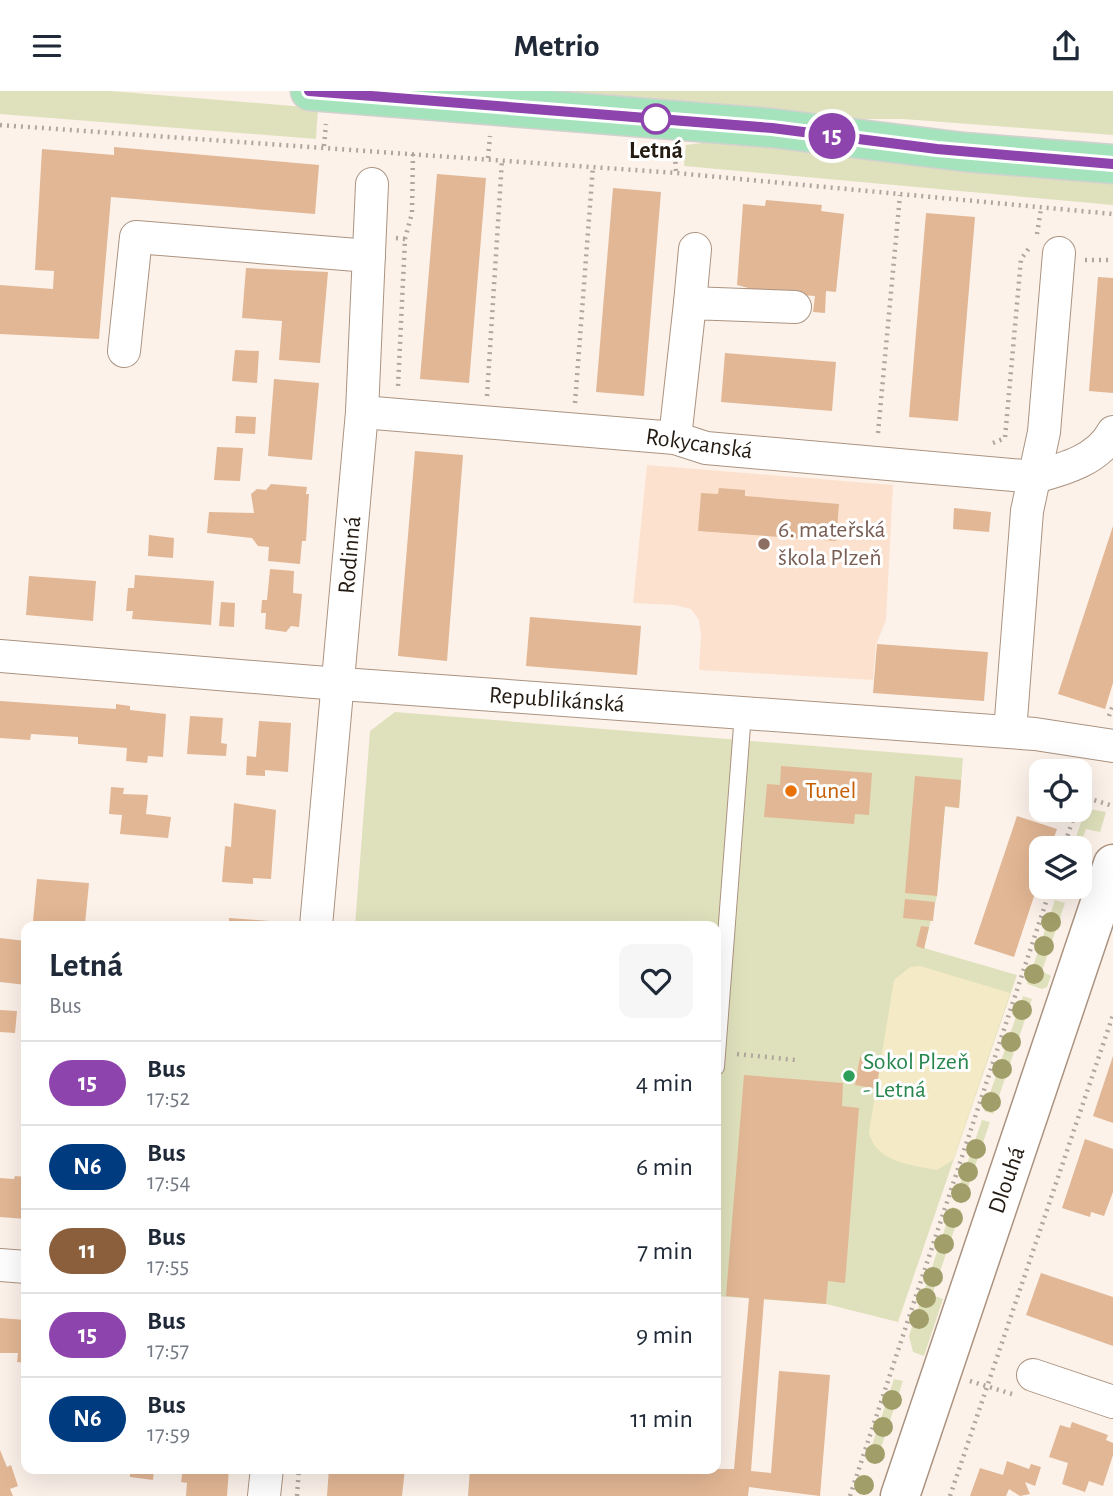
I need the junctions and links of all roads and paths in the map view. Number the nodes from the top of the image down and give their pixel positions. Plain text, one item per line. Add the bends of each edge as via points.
1 (310, 91) edge
2 (0, 125) edge
3 (490, 131) dead end
4 (413, 152) junction
5 (672, 154) dead end
6 (488, 158) junction
7 (502, 160) junction
8 (1113, 164) edge
9 (593, 166) junction
10 (676, 173) junction
11 (372, 184) dead end
12 (900, 195) junction
13 (1041, 209) junction
14 (1113, 214) edge
15 (404, 239) dead end
16 (695, 249) dead end
17 (1059, 253) dead end
18 (369, 256) junction
19 (690, 303) junction
20 (795, 307) dead end
21 (124, 351) dead end
22 (486, 404) dead end
23 (574, 411) dead end
24 (362, 412) junction
25 (865, 432) dead end
26 (1113, 432) edge
27 (878, 433) junction
28 (891, 434) dead end
29 (675, 438) junction
30 (982, 442) dead end
31 (1035, 477) junction
32 (0, 656) edge
33 (339, 684) junction
34 (743, 713) junction
35 (1010, 732) junction
36 (1113, 745) edge
37 (1092, 799) edge
38 (1113, 806) edge
39 (1113, 864) edge
40 (1047, 899) edge
41 (316, 921) edge
42 (721, 996) edge
43 (1113, 1015) edge
44 (721, 1060) edge
45 (796, 1060) dead end
46 (0, 1265) edge
47 (21, 1267) edge
48 (1033, 1375) dead end
49 (1113, 1402) edge
50 (266, 1474) edge
51 (299, 1474) edge
52 (264, 1496) edge
53 (297, 1496) edge
54 (850, 1496) edge
55 (900, 1496) edge
56 (950, 1496) edge

1 - 8 main road via 772,128 937,149
2 - 4 path
3 - 6 path
4 - 6 path
4 - 15 path via 412,213
5 - 10 path via 677,155
6 - 7 path
7 - 9 path
7 - 22 path
9 - 10 path
9 - 23 path
10 - 12 path
11 - 18 street, Rodinná
12 - 13 path
12 - 27 path
13 - 14 path
13 - 30 path via 1036,240 1021,259 1006,438
16 - 19 street
17 - 31 street via 1044,432
18 - 21 street via 136,237
18 - 24 street, Rodinná
19 - 20 street
19 - 29 street
24 - 29 street, Rokycanská
24 - 33 street, Rodinná
25 - 27 path
26 - 31 street via 1076,466
27 - 28 path
29 - 31 street, Rokycanská via 706,448
31 - 35 street via 1027,511
32 - 33 street, Republikánská
33 - 34 street, Republikánská
33 - 41 street, Rodinná
34 - 35 street, Republikánská
34 - 42 lane
35 - 36 street, Republikánská
37 - 38 path
39 - 55 street, Dlouhá
40 - 54 path
43 - 56 path
44 - 45 path
46 - 47 street
48 - 49 street
50 - 52 street
51 - 53 path

